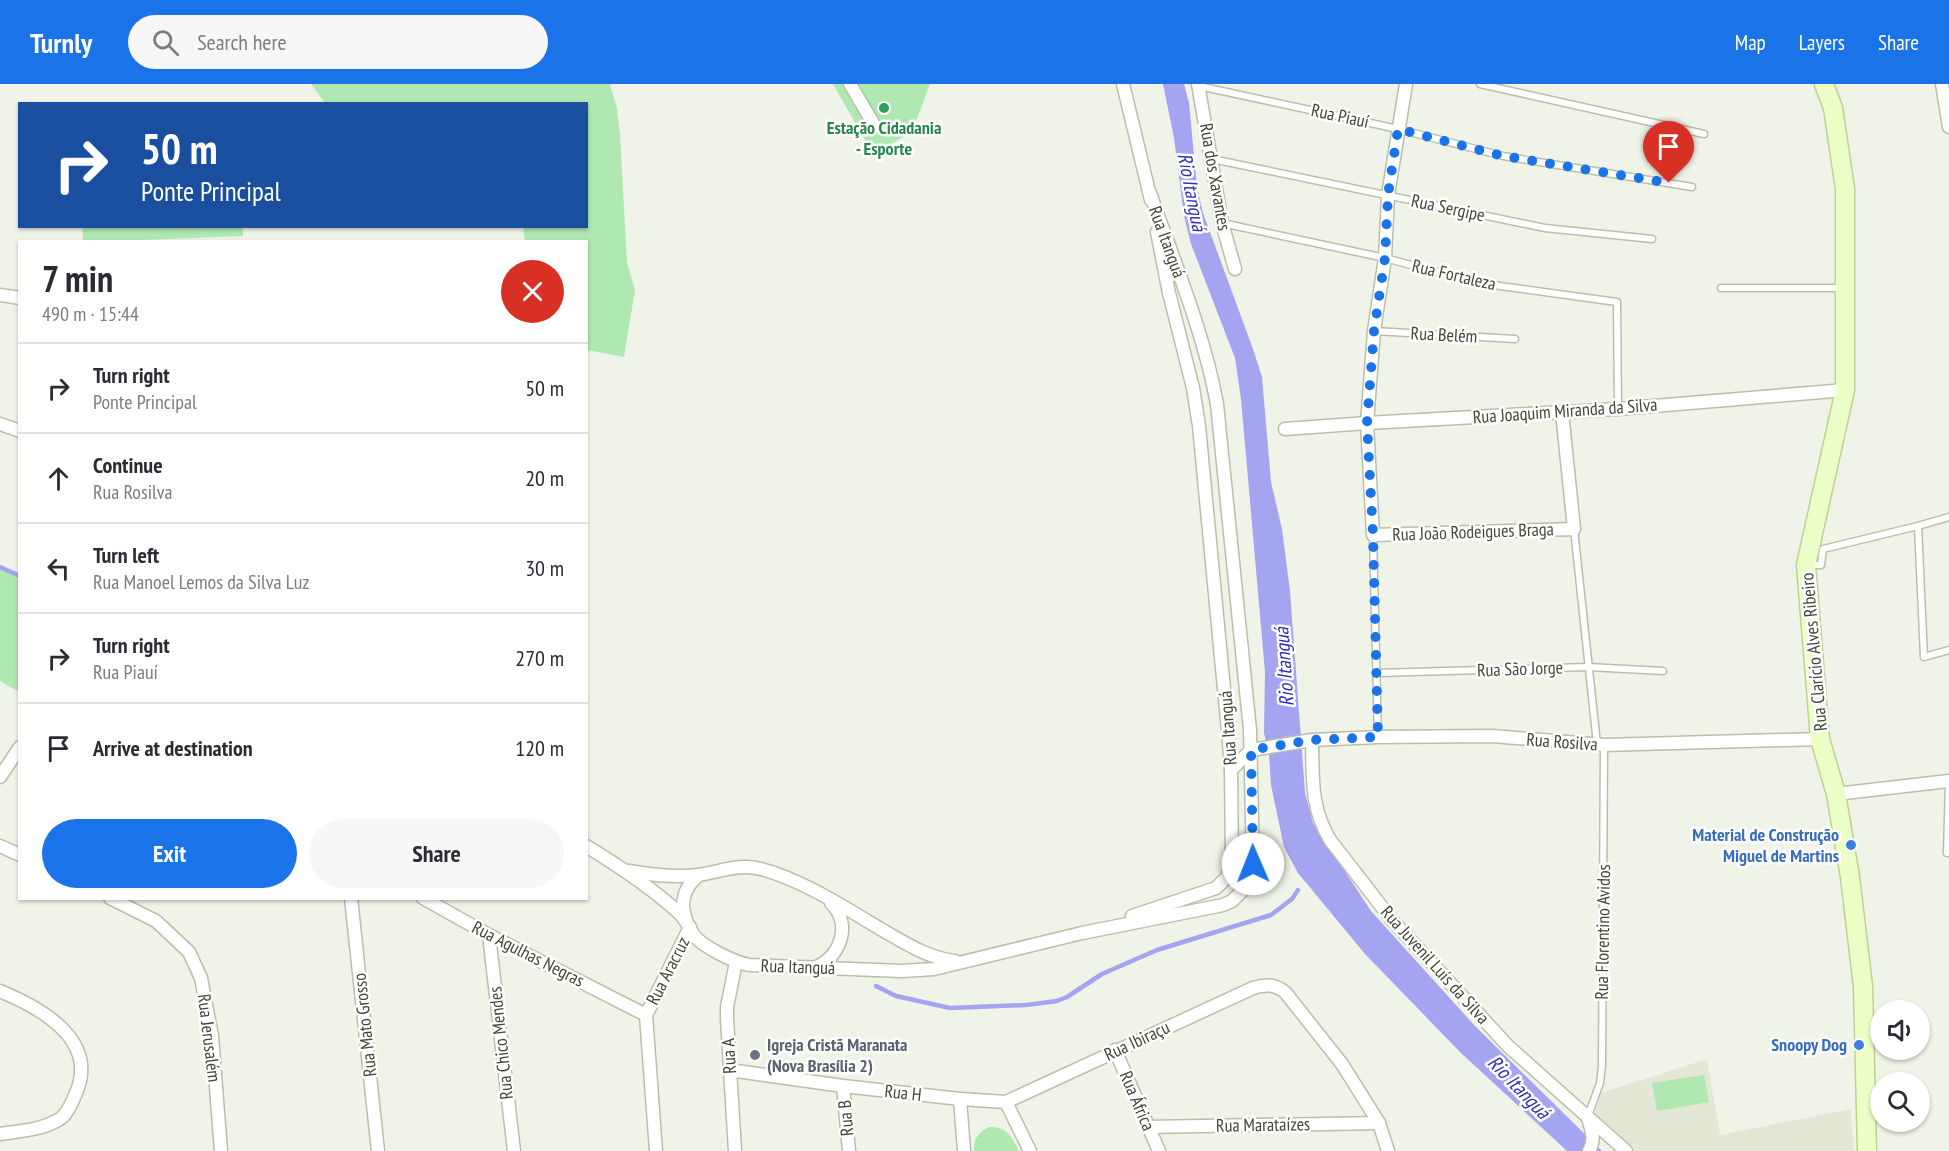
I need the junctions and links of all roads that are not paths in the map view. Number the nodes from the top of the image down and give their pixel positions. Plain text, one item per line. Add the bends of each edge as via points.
1 (850, 84) edge
2 (1123, 84) edge
3 (1406, 84) edge
4 (1480, 84) edge
5 (1824, 84) edge
6 (1942, 84) edge
7 (1198, 85) edge
8 (873, 123) dead end
9 (1949, 127) edge
10 (1398, 129) junction
11 (1704, 134) dead end
12 (1211, 159) junction
13 (1692, 187) dead end
14 (1150, 193) junction
15 (1388, 195) junction
16 (1222, 223) junction
17 (1652, 239) dead end
18 (1385, 258) junction
19 (1235, 269) dead end
20 (1721, 288) dead end
21 (1844, 288) junction
22 (0, 295) edge
23 (18, 298) edge
24 (1374, 331) junction
25 (1515, 339) dead end
26 (1845, 390) junction
27 (1618, 409) junction
28 (1562, 412) junction
29 (1367, 423) junction
30 (0, 424) edge
31 (1285, 429) dead end
32 (18, 430) edge
33 (1949, 517) edge
34 (1918, 526) junction
35 (1574, 529) junction
36 (1373, 535) junction
37 (1806, 565) junction
38 (1949, 650) edge
39 (1588, 667) junction
40 (1663, 671) dead end
41 (1377, 673) junction
42 (1378, 737) junction
43 (1820, 739) junction
44 (1308, 740) junction
45 (1600, 745) junction
46 (18, 750) edge
47 (1251, 750) junction
48 (1231, 770) junction
49 (0, 777) edge
50 (1949, 781) edge
51 (1836, 794) junction
52 (0, 846) edge
53 (588, 847) edge
54 (1949, 853) edge
55 (18, 854) edge
56 (628, 871) junction
57 (699, 875) junction
58 (821, 895) junction
59 (114, 900) edge
60 (351, 900) edge
61 (427, 900) edge
62 (688, 924) junction
63 (1082, 933) junction
64 (489, 935) junction
65 (736, 962) junction
66 (962, 962) junction
67 (815, 967) junction
68 (0, 991) edge
69 (646, 1015) junction
70 (1115, 1050) junction
71 (729, 1070) junction
72 (843, 1086) junction
73 (960, 1099) junction
74 (1006, 1102) junction
75 (1588, 1116) junction
76 (1379, 1123) junction
77 (1148, 1127) junction
78 (0, 1134) edge
79 (1590, 1149) edge
80 (221, 1151) edge
81 (378, 1151) edge
82 (514, 1151) edge
83 (656, 1151) edge
84 (735, 1151) edge
85 (849, 1151) edge
86 (964, 1151) edge
87 (1030, 1151) edge
88 (1159, 1151) edge
89 (1388, 1151) edge
90 (1626, 1151) edge
91 (1867, 1151) edge

1 - 8 street
2 - 14 street
3 - 10 street
4 - 11 lane
5 - 21 street, Rua Clarício Alves Ribeiro via 1833,108 1843,165
6 - 9 street
7 - 10 lane, Rua Piauí
7 - 12 street, Rua dos Xavantes
10 - 13 lane, Rua Piauí via 1503,156
10 - 15 street
12 - 15 lane, Rua Sergipe
12 - 16 street, Rua dos Xavantes
14 - 47 street, Rua Itanguá via 1208,364 1217,404
14 - 48 street, Rua Itanguá via 1197,409
15 - 17 lane, Rua Sergipe via 1545,228
15 - 18 street
16 - 18 lane, Rua Fortaleza
16 - 19 street, Rua dos Xavantes
18 - 24 street
18 - 27 lane, Rua Fortaleza via 1500,286 1617,302
20 - 21 lane
21 - 26 street, Rua Clarício Alves Ribeiro
22 - 23 street
24 - 25 lane, Rua Belém
24 - 29 street
26 - 27 street, Rua Joaquim Miranda da Silva
26 - 37 street, Rua Clarício Alves Ribeiro
27 - 28 street, Rua Joaquim Miranda da Silva
28 - 29 street, Rua Joaquim Miranda da Silva
28 - 35 street
29 - 31 street, Rua Joaquim Miranda da Silva
29 - 36 street
30 - 32 street
33 - 34 lane
34 - 37 lane via 1823,549 1821,566
34 - 38 lane via 1924,657
35 - 36 street, Rua João Rodeigues Braga
35 - 39 lane, Rua Florentino Avidos
36 - 41 lane
37 - 43 street, Rua Clarício Alves Ribeiro
39 - 40 lane, Rua São Jorge
39 - 41 lane, Rua São Jorge
39 - 45 lane, Rua Florentino Avidos
41 - 42 lane
42 - 44 street, Rua Rosilva
42 - 45 street, Rua Rosilva via 1492,736
43 - 45 street, Rua Rosilva
43 - 51 street, Rua Clarício Alves Ribeiro
44 - 47 street, Rua Rosilva
44 - 75 street, Rua Juvenil Luís da Silva via 1315,805 1330,840 1392,920 1508,1046
45 - 75 lane, Rua Florentino Avidos via 1602,1065
46 - 49 street
47 - 48 street
47 - 63 street, Rua Itanguá via 1253,864 1239,895 1223,905
48 - 63 street, Rua Itanguá via 1232,864 1222,883
50 - 51 street
50 - 54 lane
51 - 91 street, Rua Clarício Alves Ribeiro via 1863,986
52 - 55 street
53 - 56 street
56 - 57 street, Rua Itanguá
56 - 62 street, Rua Itanguá
57 - 58 street, Rua Itanguá via 728,868 761,869
57 - 62 street via 685,892 683,906
58 - 66 street, Rua Itanguá via 921,952
58 - 67 street via 835,906 843,932 834,954
59 - 80 street, Rua Jerusalém via 156,921 189,952 201,978 212,1036
60 - 81 street, Rua Mato Grosso
61 - 64 street, Rua Agulhas Negras
62 - 65 street, Rua Itanguá via 698,939
62 - 69 street, Rua Aracruz
63 - 66 street, Rua Itanguá
64 - 69 street, Rua Agulhas Negras
64 - 82 street, Rua Chico Mendes
65 - 67 street, Rua Itanguá
65 - 71 street, Rua A via 727,1007
66 - 67 street, Rua Itanguá via 918,971
68 - 78 street via 44,1014 68,1034 81,1058 81,1071 78,1090 61,1119 41,1128
69 - 83 street
70 - 74 street, Rua Ibiraçu
70 - 76 street, Rua Ibiraçu via 1269,984 1285,992 1342,1064
70 - 77 street, Rua África
71 - 72 street, Rua H
71 - 84 street, Rua A
72 - 73 street, Rua H
72 - 85 street, Rua B
73 - 74 street, Rua H
73 - 86 street
74 - 87 street
75 - 79 street via 1593,1134
75 - 90 street, Rua Juvenil Luís da Silva
76 - 77 street, Rua Marataízes
76 - 89 street
77 - 88 street, Rua África

